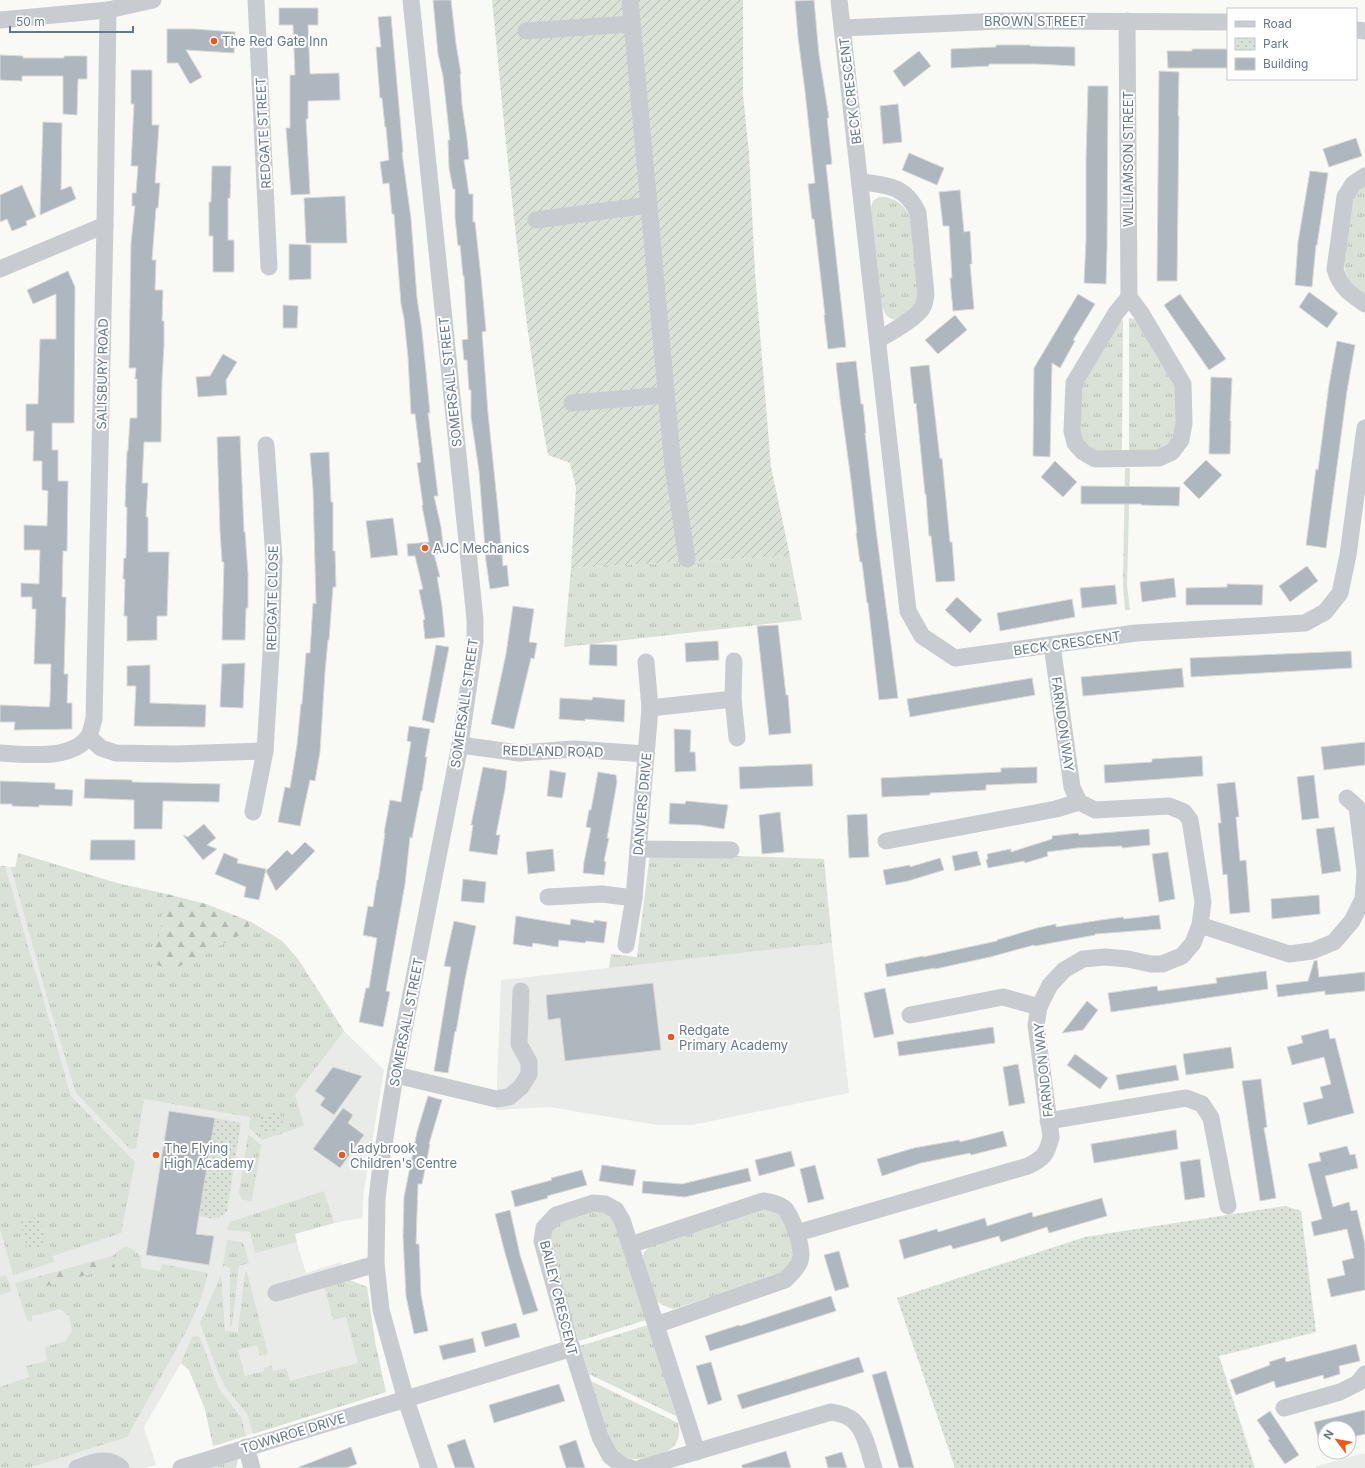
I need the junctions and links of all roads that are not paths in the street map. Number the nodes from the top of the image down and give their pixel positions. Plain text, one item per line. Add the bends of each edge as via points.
1 (153, 0) edge
2 (256, 0) edge
3 (411, 0) edge
4 (630, 0) edge
5 (840, 0) edge
6 (108, 10) junction
7 (0, 20) edge
8 (1127, 21) junction
9 (1227, 22) edge
10 (632, 24) junction
11 (842, 28) junction
12 (526, 31) dead end
13 (1365, 176) edge
14 (861, 182) junction
15 (648, 205) junction
16 (536, 220) dead end
17 (105, 225) junction
18 (269, 267) dead end
19 (0, 270) edge
20 (1129, 297) junction
21 (1365, 304) edge
22 (878, 340) junction
23 (666, 395) junction
24 (572, 403) dead end
25 (1365, 428) edge
26 (266, 445) dead end
27 (687, 559) dead end
28 (1052, 645) junction
29 (734, 661) dead end
30 (646, 662) dead end
31 (733, 699) junction
32 (650, 708) junction
33 (88, 737) junction
34 (737, 738) dead end
35 (460, 745) junction
36 (265, 750) junction
37 (0, 753) edge
38 (646, 754) junction
39 (1347, 798) dead end
40 (1080, 802) junction
41 (254, 812) dead end
42 (886, 841) dead end
43 (638, 848) junction
44 (731, 850) dead end
45 (1365, 873) edge
46 (548, 897) dead end
47 (634, 898) junction
48 (1200, 925) junction
49 (626, 945) dead end
50 (521, 991) dead end
51 (1039, 1007) junction
52 (910, 1015) dead end
53 (396, 1075) junction
54 (1048, 1121) junction
55 (1228, 1206) dead end
56 (797, 1233) junction
57 (630, 1245) junction
58 (376, 1264) junction
59 (276, 1293) dead end
60 (656, 1325) junction
61 (572, 1348) junction
62 (1365, 1374) edge
63 (406, 1400) junction
64 (1284, 1408) dead end
65 (246, 1447) junction
66 (696, 1452) junction
67 (76, 1468) edge
68 (121, 1468) edge
69 (181, 1468) edge
70 (252, 1468) edge
71 (429, 1468) edge
72 (631, 1468) edge
73 (641, 1468) edge
74 (874, 1468) edge

1 - 6 street
2 - 18 street, REDGATE STREET
3 - 35 street, SOMERSALL STREET via 475,619 475,642
4 - 10 street
5 - 11 street, BECK CRESCENT
6 - 7 street
6 - 17 street, SALISBURY ROAD
8 - 9 street, BROWN STREET
8 - 11 street, BROWN STREET via 1000,21
8 - 20 street, WILLIAMSON STREET
10 - 12 street
10 - 15 street
11 - 14 street, BECK CRESCENT
13 - 21 street via 1352,184 1345,197 1335,269 1343,287
14 - 22 street, BECK CRESCENT
14 - 22 street via 882,184 905,193 918,213 926,294 924,304 920,312
15 - 16 street
15 - 23 street
17 - 19 street
17 - 33 street, SALISBURY ROAD via 94,719
20 - 20 street via 1183,384 1184,423 1181,440 1172,452 1159,458 1095,459 1083,452 1075,443 1072,431 1074,383 1116,313
22 - 28 street, BECK CRESCENT via 908,611 922,636 955,658
23 - 24 street
23 - 27 street via 673,467
25 - 28 street, BECK CRESCENT via 1348,555 1340,593 1325,612 1305,623 1136,633
26 - 36 street, REDGATE CLOSE via 274,559
28 - 40 street, FARNDON WAY via 1072,787
29 - 31 street
30 - 32 street, DANVERS DRIVE
31 - 32 street
31 - 34 street
32 - 38 street, DANVERS DRIVE
33 - 36 street via 101,748 116,753 175,754
33 - 37 street via 76,749 53,754
35 - 38 street, REDLAND ROAD via 519,753 574,749
35 - 53 street, SOMERSALL STREET
36 - 41 street, REDGATE CLOSE
38 - 43 street, DANVERS DRIVE
39 - 45 street via 1357,807
40 - 42 street via 1056,809
40 - 48 street, FARNDON WAY via 1095,810 1169,806 1184,812 1190,820 1203,902
43 - 44 street
43 - 47 street, DANVERS DRIVE
45 - 48 street via 1363,899 1352,921 1334,942 1312,952 1289,954
46 - 47 street via 602,894
47 - 49 street, DANVERS DRIVE
48 - 51 street, FARNDON WAY via 1193,943 1182,956 1162,964 1105,957 1083,959 1064,970 1050,985
50 - 53 street via 519,1044 529,1062 529,1074 521,1087 509,1097 496,1099
51 - 52 street via 1003,997
51 - 54 street, FARNDON WAY via 1036,1025
53 - 58 street, SOMERSALL STREET via 377,1199
54 - 55 street via 1186,1098 1202,1104 1211,1118
54 - 56 street, FARNDON WAY via 1051,1137 1048,1149 1040,1160 1028,1166
56 - 57 street via 786,1209 775,1203 763,1201
56 - 60 street via 801,1259 795,1271 785,1280
57 - 60 street, BAILEY CRESCENT
57 - 61 street, BAILEY CRESCENT via 616,1210 605,1204 593,1203 556,1215 544,1228 542,1241
58 - 59 street
58 - 63 street, SOMERSALL STREET via 381,1310
60 - 66 street, BAILEY CRESCENT
61 - 63 street, TOWNROE DRIVE
61 - 72 street, BAILEY CRESCENT via 600,1437 610,1456 623,1466
62 - 64 street via 1358,1383 1340,1392
63 - 65 street, TOWNROE DRIVE
63 - 71 street, SOMERSALL STREET
65 - 69 street, TOWNROE DRIVE
65 - 70 street
66 - 73 street
66 - 74 street via 831,1412 856,1422 864,1436
67 - 68 street via 101,1460

